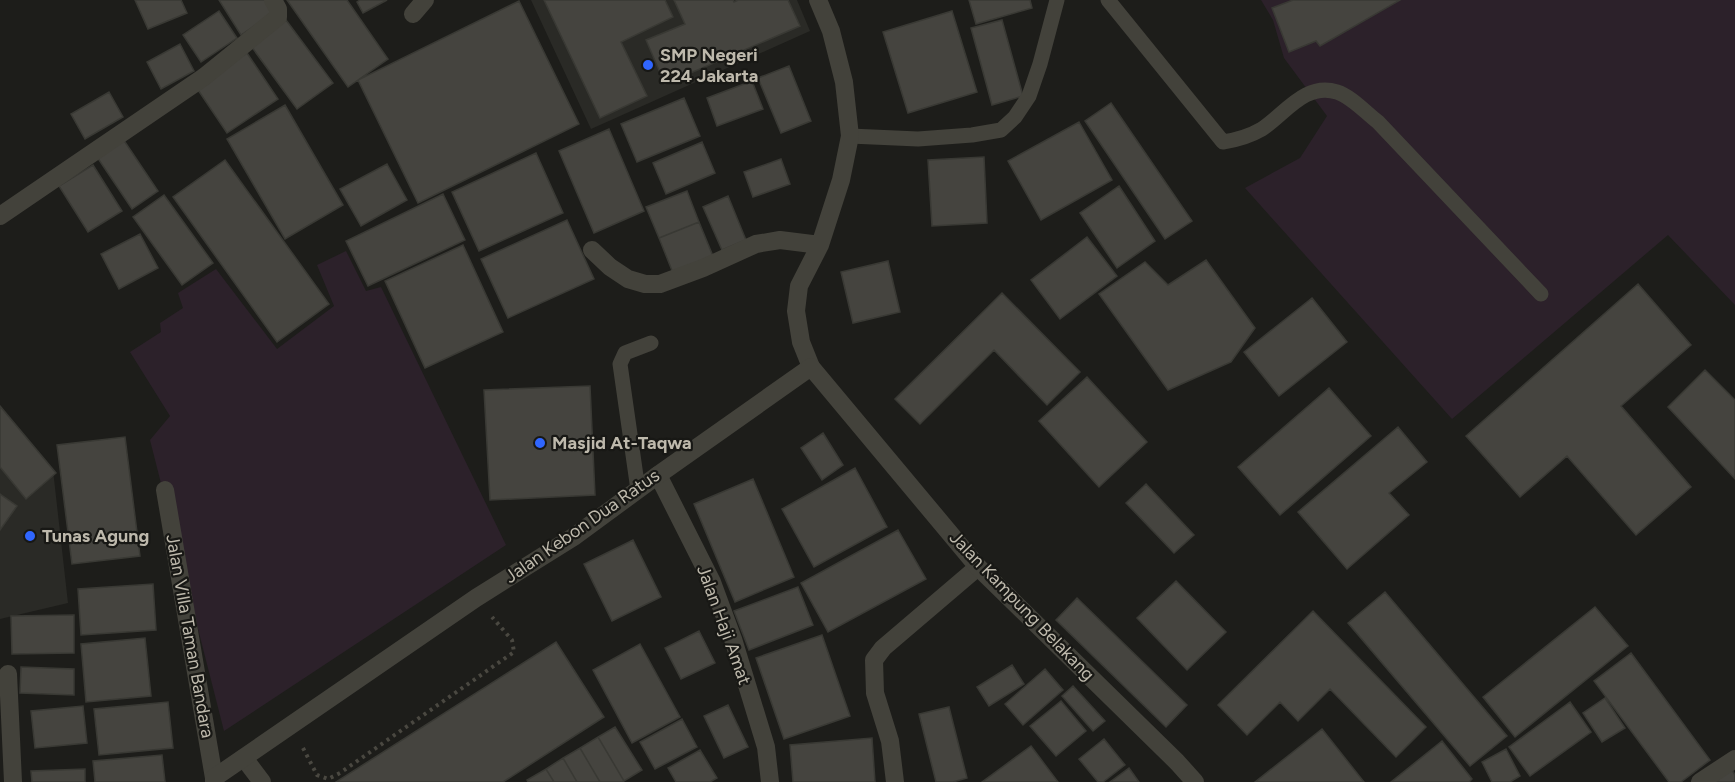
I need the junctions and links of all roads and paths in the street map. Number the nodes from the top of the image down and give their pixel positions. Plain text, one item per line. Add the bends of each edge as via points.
1 (273, 0) edge
2 (425, 0) edge
3 (818, 0) edge
4 (1057, 0) edge
5 (1108, 0) edge
6 (413, 14) dead end
7 (850, 136) junction
8 (0, 216) edge
9 (820, 245) junction
10 (592, 250) dead end
11 (1541, 294) dead end
12 (651, 343) dead end
13 (811, 368) junction
14 (658, 475) junction
15 (165, 490) dead end
16 (638, 490) junction
17 (978, 567) junction
18 (476, 598) junction
19 (8, 675) dead end
20 (291, 726) junction
21 (244, 758) junction
22 (1735, 759) edge
23 (214, 780) edge
24 (13, 782) edge
25 (262, 782) edge
26 (770, 782) edge
27 (895, 782) edge
28 (1195, 782) edge
29 (1700, 782) edge

1 - 8 street via 278,17 204,77
2 - 6 street
3 - 7 street via 831,31 844,82
4 - 7 lane via 1029,96 1001,130 918,139
5 - 11 lane via 1223,142 1261,129 1297,99 1322,90 1349,98 1378,122
7 - 9 street
9 - 10 street via 780,240 756,243 660,284 628,279
9 - 13 street via 799,286 796,311 801,342
12 - 16 lane via 625,353 620,364
13 - 14 street, Jalan Kebon Dua Ratus
13 - 17 street, Jalan Kampung Belakang
14 - 16 street, Jalan Kebon Dua Ratus
14 - 26 street, Jalan Haji Amat via 712,582 733,639 766,747
15 - 23 street, Jalan Villa Taman Bandara
16 - 18 street, Jalan Kebon Dua Ratus via 575,536
17 - 27 street via 874,660 876,693 890,741
17 - 28 street, Jalan Kampung Belakang
18 - 20 street, Jalan Kebon Dua Ratus
18 - 20 path via 512,640 514,652 369,753 328,779 317,775
19 - 24 street
20 - 21 street, Jalan Kebon Dua Ratus
21 - 23 street, Jalan Kebon Dua Ratus
21 - 25 street
22 - 29 street

